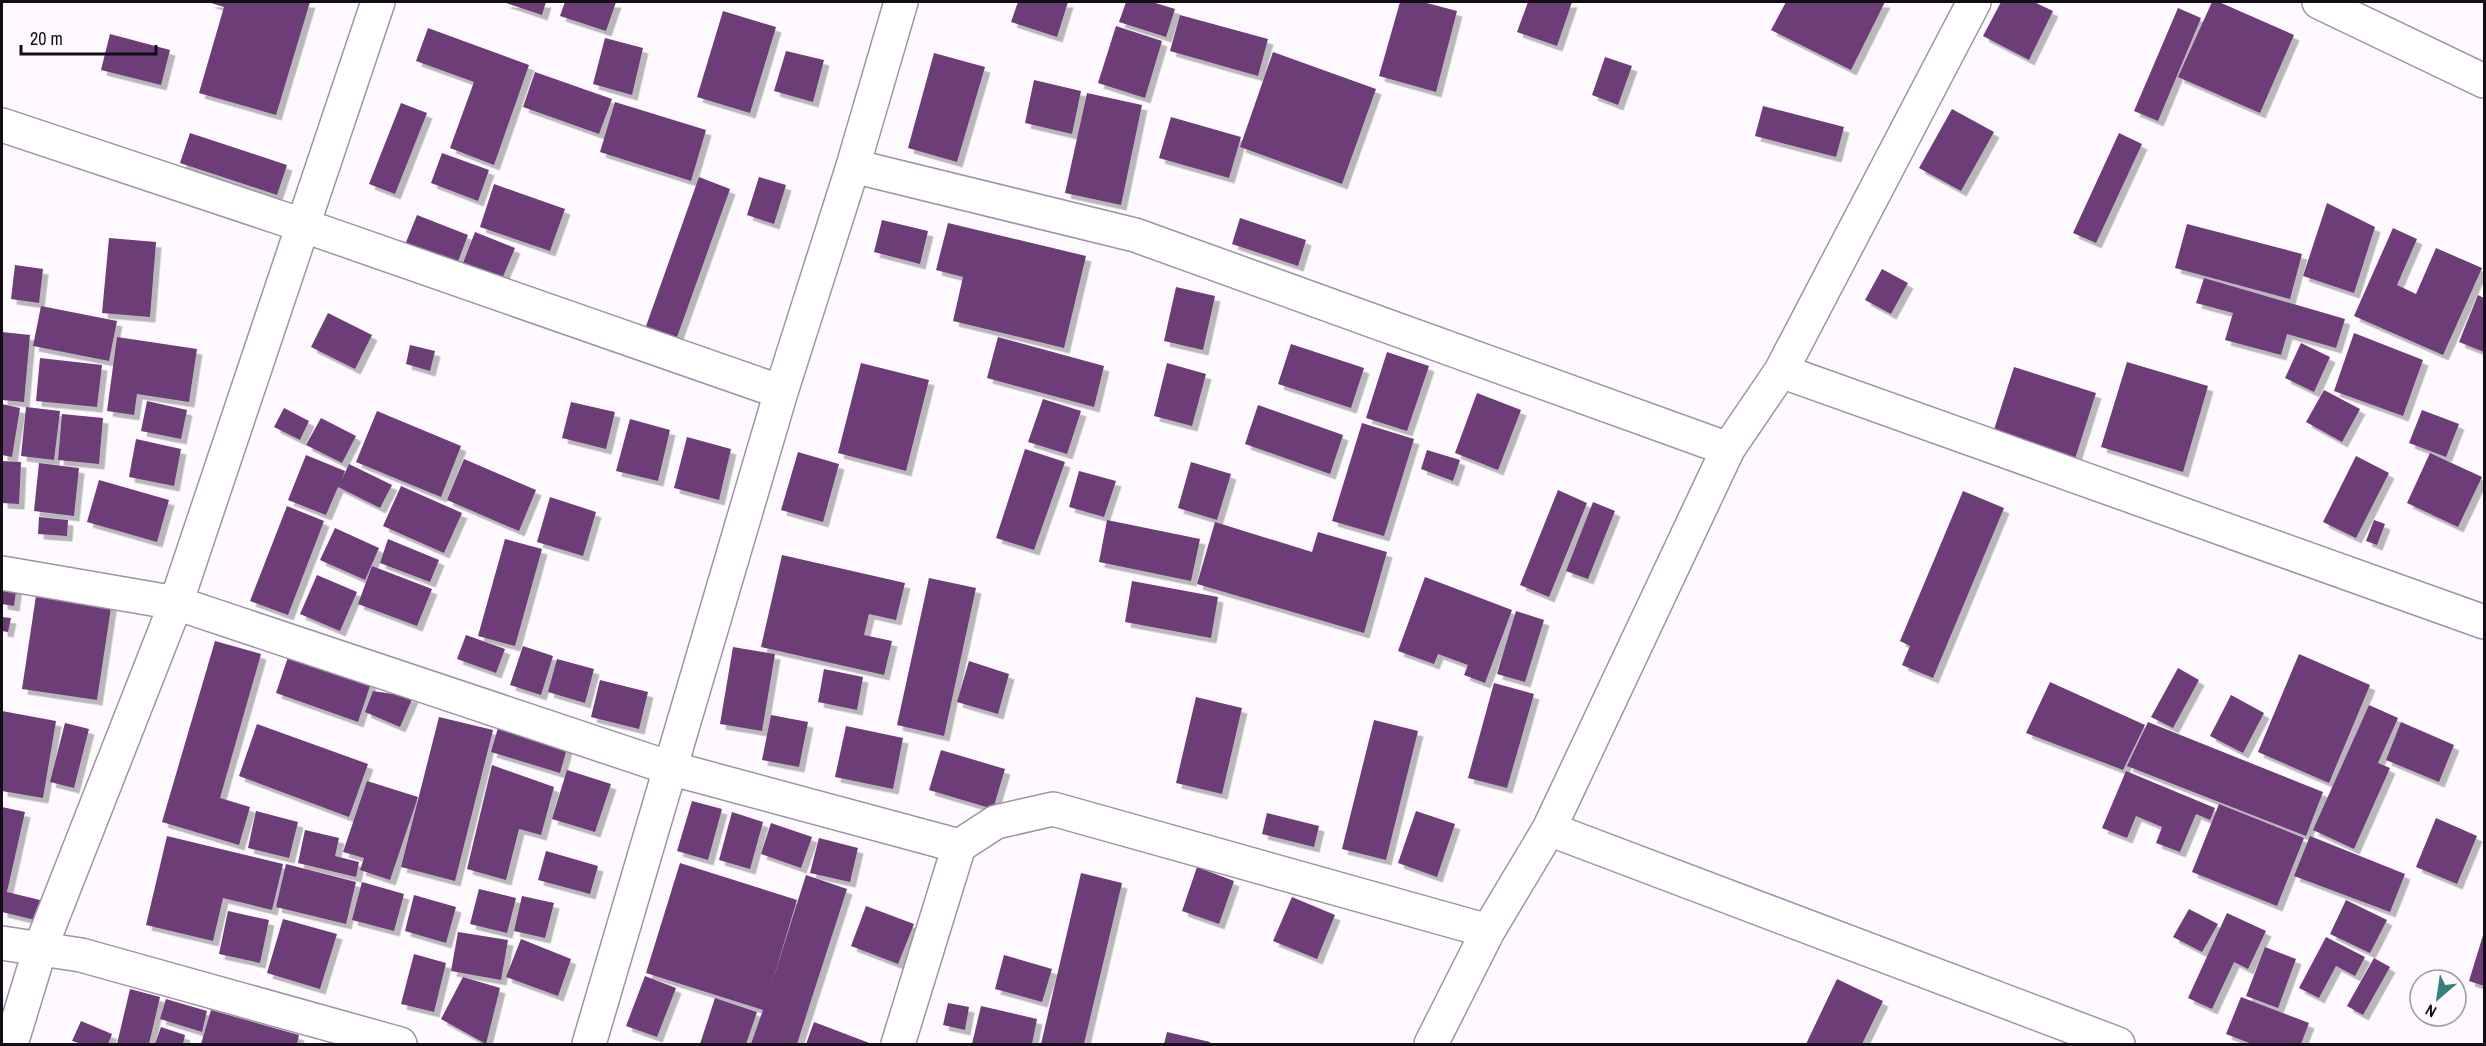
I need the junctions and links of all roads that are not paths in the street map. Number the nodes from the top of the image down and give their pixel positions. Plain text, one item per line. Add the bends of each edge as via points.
1 (378, 2) edge
2 (901, 2) edge
3 (1974, 2) edge
4 (2319, 2) edge
5 (2484, 81) edge
6 (2, 125) edge
7 (853, 166) junction
8 (302, 225) junction
9 (1781, 371) junction
10 (781, 393) junction
11 (1728, 450) junction
12 (2, 573) edge
13 (176, 603) junction
14 (2484, 622) edge
15 (670, 768) junction
16 (1549, 829) junction
17 (959, 846) junction
18 (1488, 931) junction
19 (2, 943) edge
20 (40, 949) junction
21 (10, 1044) edge
22 (400, 1044) edge
23 (589, 1044) edge
24 (898, 1044) edge
25 (1431, 1044) edge
26 (2118, 1044) edge

1 - 8 street
2 - 7 street
3 - 9 street
4 - 5 street
6 - 8 street
7 - 10 street
7 - 11 street via 1135,235
8 - 10 street
8 - 13 street
9 - 11 street
9 - 14 street
10 - 15 street
11 - 16 street
12 - 13 street
13 - 15 street
13 - 20 street
15 - 17 street
15 - 23 street
16 - 18 street
16 - 26 street
17 - 18 street via 996,822 1053,809
17 - 24 street
18 - 25 street
19 - 20 street
20 - 21 street
20 - 22 street via 81,955

